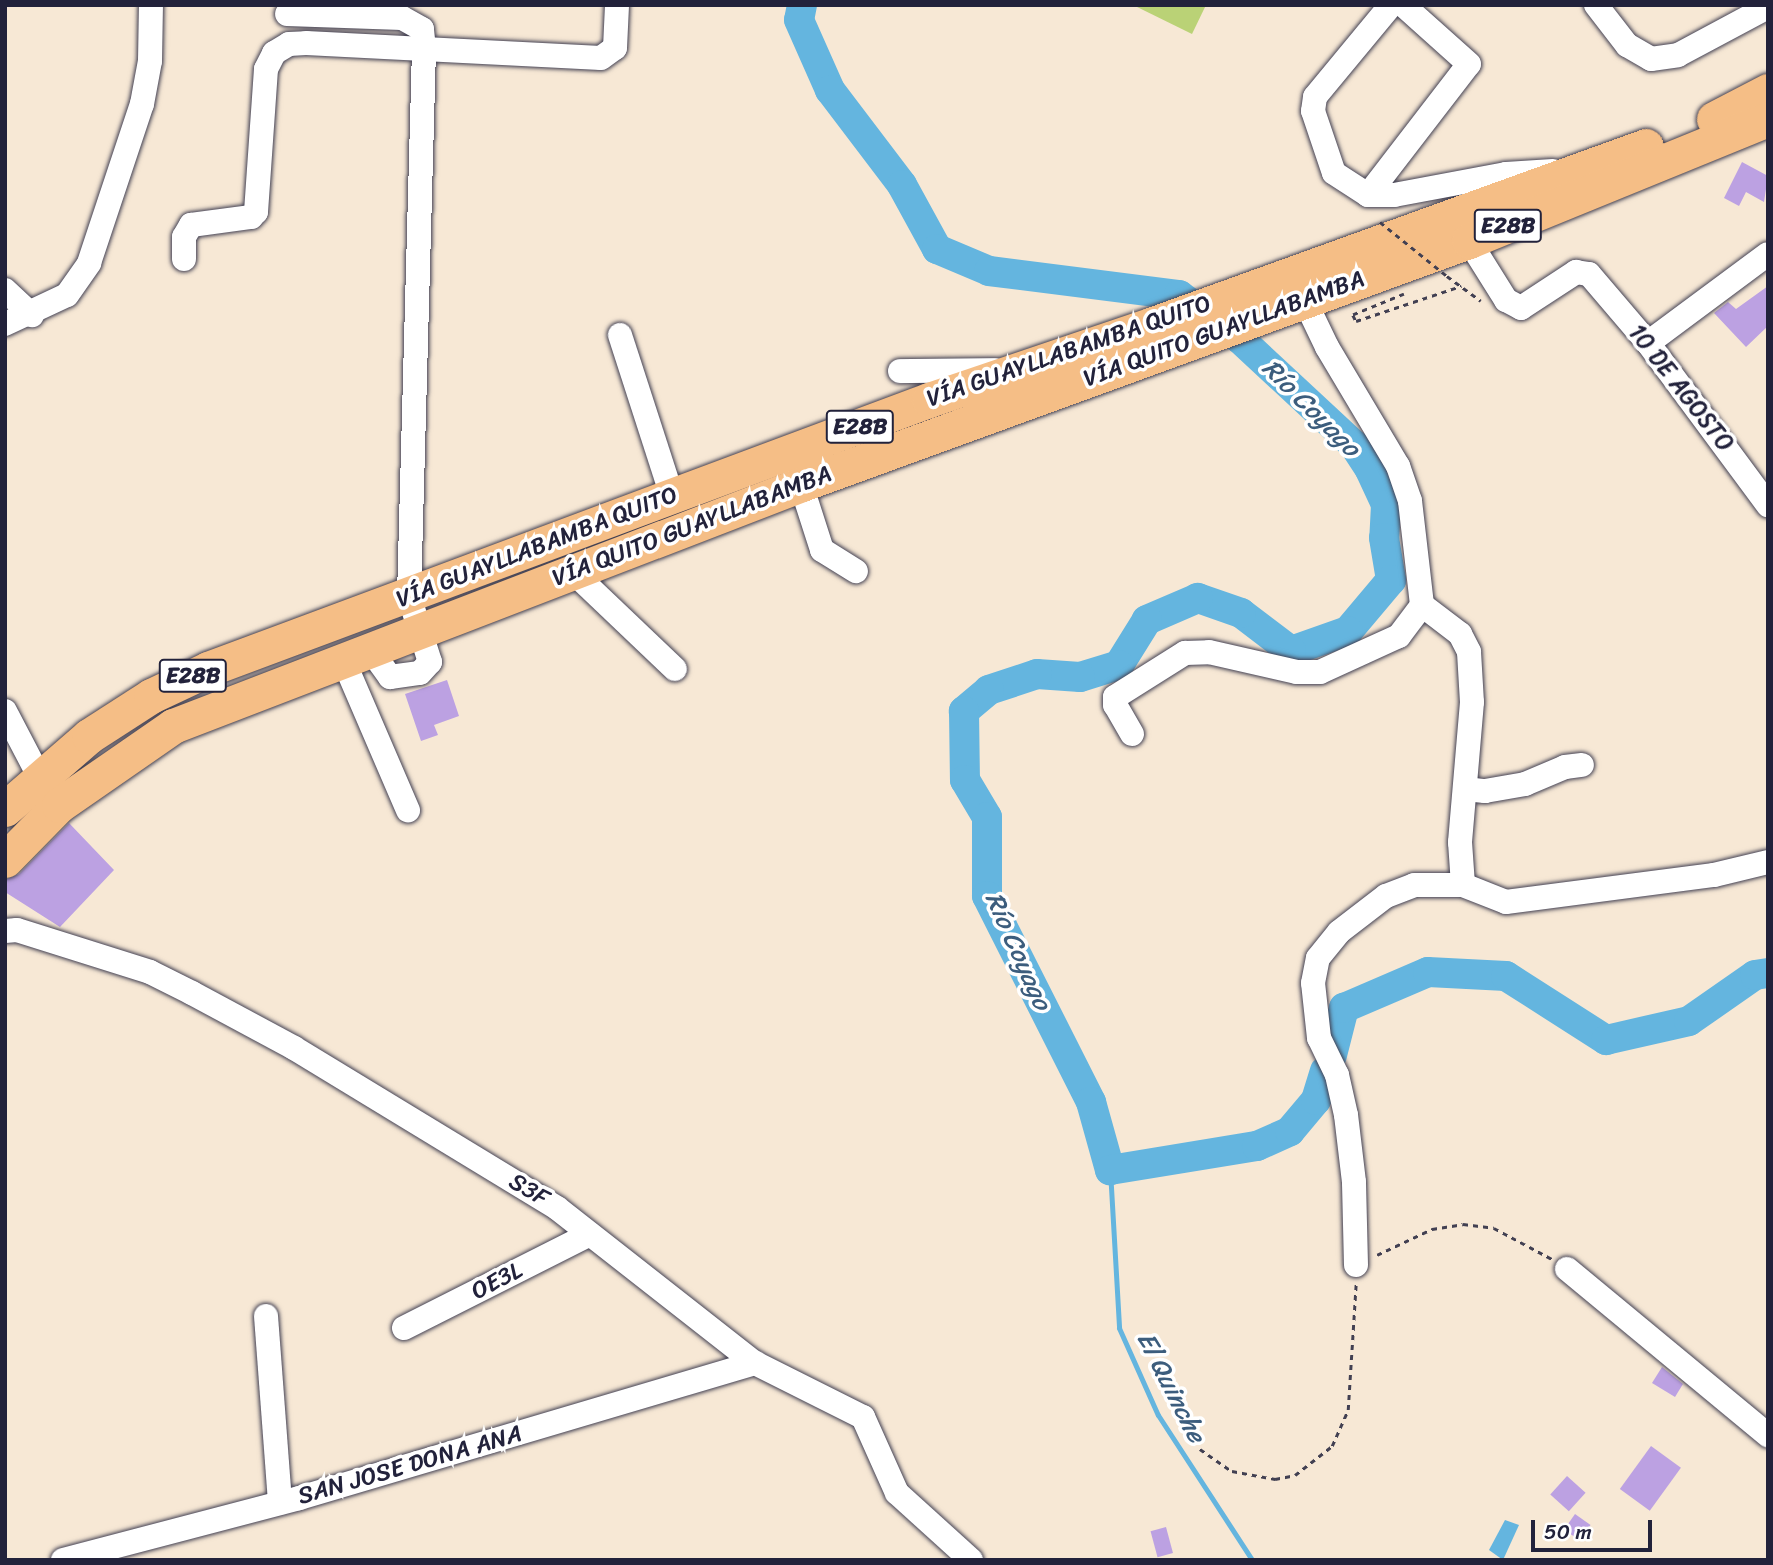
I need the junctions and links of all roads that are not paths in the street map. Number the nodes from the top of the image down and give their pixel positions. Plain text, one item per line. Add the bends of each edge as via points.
1 (151, 5) edge
2 (617, 5) edge
3 (1391, 5) edge
4 (1402, 5) edge
5 (1596, 5) edge
6 (1768, 7) edge
7 (287, 14) dead end
8 (424, 49) junction
9 (1768, 91) edge
10 (1768, 119) edge
11 (1585, 169) junction
12 (1368, 195) junction
13 (1469, 241) junction
14 (1768, 254) edge
15 (184, 258) dead end
16 (5, 290) edge
17 (1304, 299) junction
18 (1234, 310) junction
19 (32, 315) junction
20 (5, 324) edge
21 (620, 335) dead end
22 (1165, 336) junction
23 (1648, 344) junction
24 (1016, 370) junction
25 (900, 371) dead end
26 (796, 469) junction
27 (672, 496) junction
28 (1768, 505) edge
29 (572, 571) junction
30 (856, 571) dead end
31 (1422, 605) junction
32 (415, 612) junction
33 (355, 652) junction
34 (675, 669) dead end
35 (5, 711) edge
36 (1132, 734) dead end
37 (1582, 765) dead end
38 (39, 776) junction
39 (1465, 789) junction
40 (5, 809) edge
41 (408, 810) dead end
42 (5, 860) edge
43 (1768, 862) edge
44 (1463, 885) junction
45 (5, 931) edge
46 (590, 1234) junction
47 (1356, 1265) road end
48 (1567, 1269) road end
49 (267, 1316) dead end
50 (404, 1328) dead end
51 (755, 1363) junction
52 (1768, 1435) edge
53 (280, 1502) junction
54 (62, 1560) edge
55 (971, 1560) edge

1 - 19 street via 150,61 142,104 89,263 67,295
2 - 8 street via 615,48 601,58
3 - 12 street via 1315,97 1313,111 1334,173
4 - 12 street via 1469,64
5 - 6 street via 1627,46 1651,59 1678,55
7 - 8 street via 402,18 422,29
8 - 15 street via 306,43 289,44 274,53 266,69 256,212 251,217 191,225 184,237
8 - 32 street
9 - 11 highway, VÍA GUAYLLABAMBA QUITO / E28B via 1702,124
10 - 13 highway, VÍA QUITO GUAYLLABAMBA / E28B
11 - 12 street via 1506,174 1419,192
11 - 18 highway, VÍA GUAYLLABAMBA QUITO / E28B
13 - 17 highway, VÍA QUITO GUAYLLABAMBA / E28B
13 - 23 street, 10 DE AGOSTO via 1506,300 1521,308 1576,272 1589,274
14 - 23 street
16 - 19 street
17 - 18 highway, VÍA QUITO GUAYLLABAMBA / E28B
17 - 31 street via 1327,347 1398,466 1410,501
18 - 22 highway, VÍA QUITO GUAYLLABAMBA / E28B
19 - 20 street
21 - 27 street
22 - 24 highway, VÍA GUAYLLABAMBA QUITO / E28B
22 - 26 highway, VÍA QUITO GUAYLLABAMBA / E28B
23 - 28 street, 10 DE AGOSTO
24 - 25 street
24 - 26 highway, VÍA GUAYLLABAMBA QUITO / E28B
26 - 27 highway, VÍA GUAYLLABAMBA QUITO / E28B
26 - 29 highway, VÍA QUITO GUAYLLABAMBA / E28B
26 - 30 street via 822,550
27 - 32 highway, VÍA GUAYLLABAMBA QUITO / E28B
29 - 32 highway, VÍA QUITO GUAYLLABAMBA / E28B
29 - 34 street
31 - 36 street via 1399,636 1320,672 1297,672 1209,652 1185,653 1115,697
31 - 39 street via 1460,634 1469,652 1472,702
32 - 33 highway, VÍA QUITO GUAYLLABAMBA / E28B
32 - 38 highway, VÍA GUAYLLABAMBA QUITO / E28B via 208,669 89,736
33 - 41 street
33 - 42 highway, VÍA QUITO GUAYLLABAMBA / E28B via 173,726 59,805
35 - 38 street
37 - 39 street via 1525,784 1485,791
38 - 40 highway, VÍA GUAYLLABAMBA QUITO / E28B
39 - 44 street
43 - 44 street via 1714,875 1506,902
44 - 47 street via 1414,885 1386,896 1339,932 1318,958 1313,983 1319,1038 1337,1074 1346,1115 1354,1182
45 - 46 street, S3F via 17,930 150,972 192,993 294,1048 545,1201
46 - 50 street, OE3L
46 - 51 street, S3F
48 - 52 street
49 - 53 street
51 - 53 street, SAN JOSE DONA ANA
51 - 55 street, S3F via 863,1417 897,1493
53 - 54 street, SAN JOSE DONA ANA

